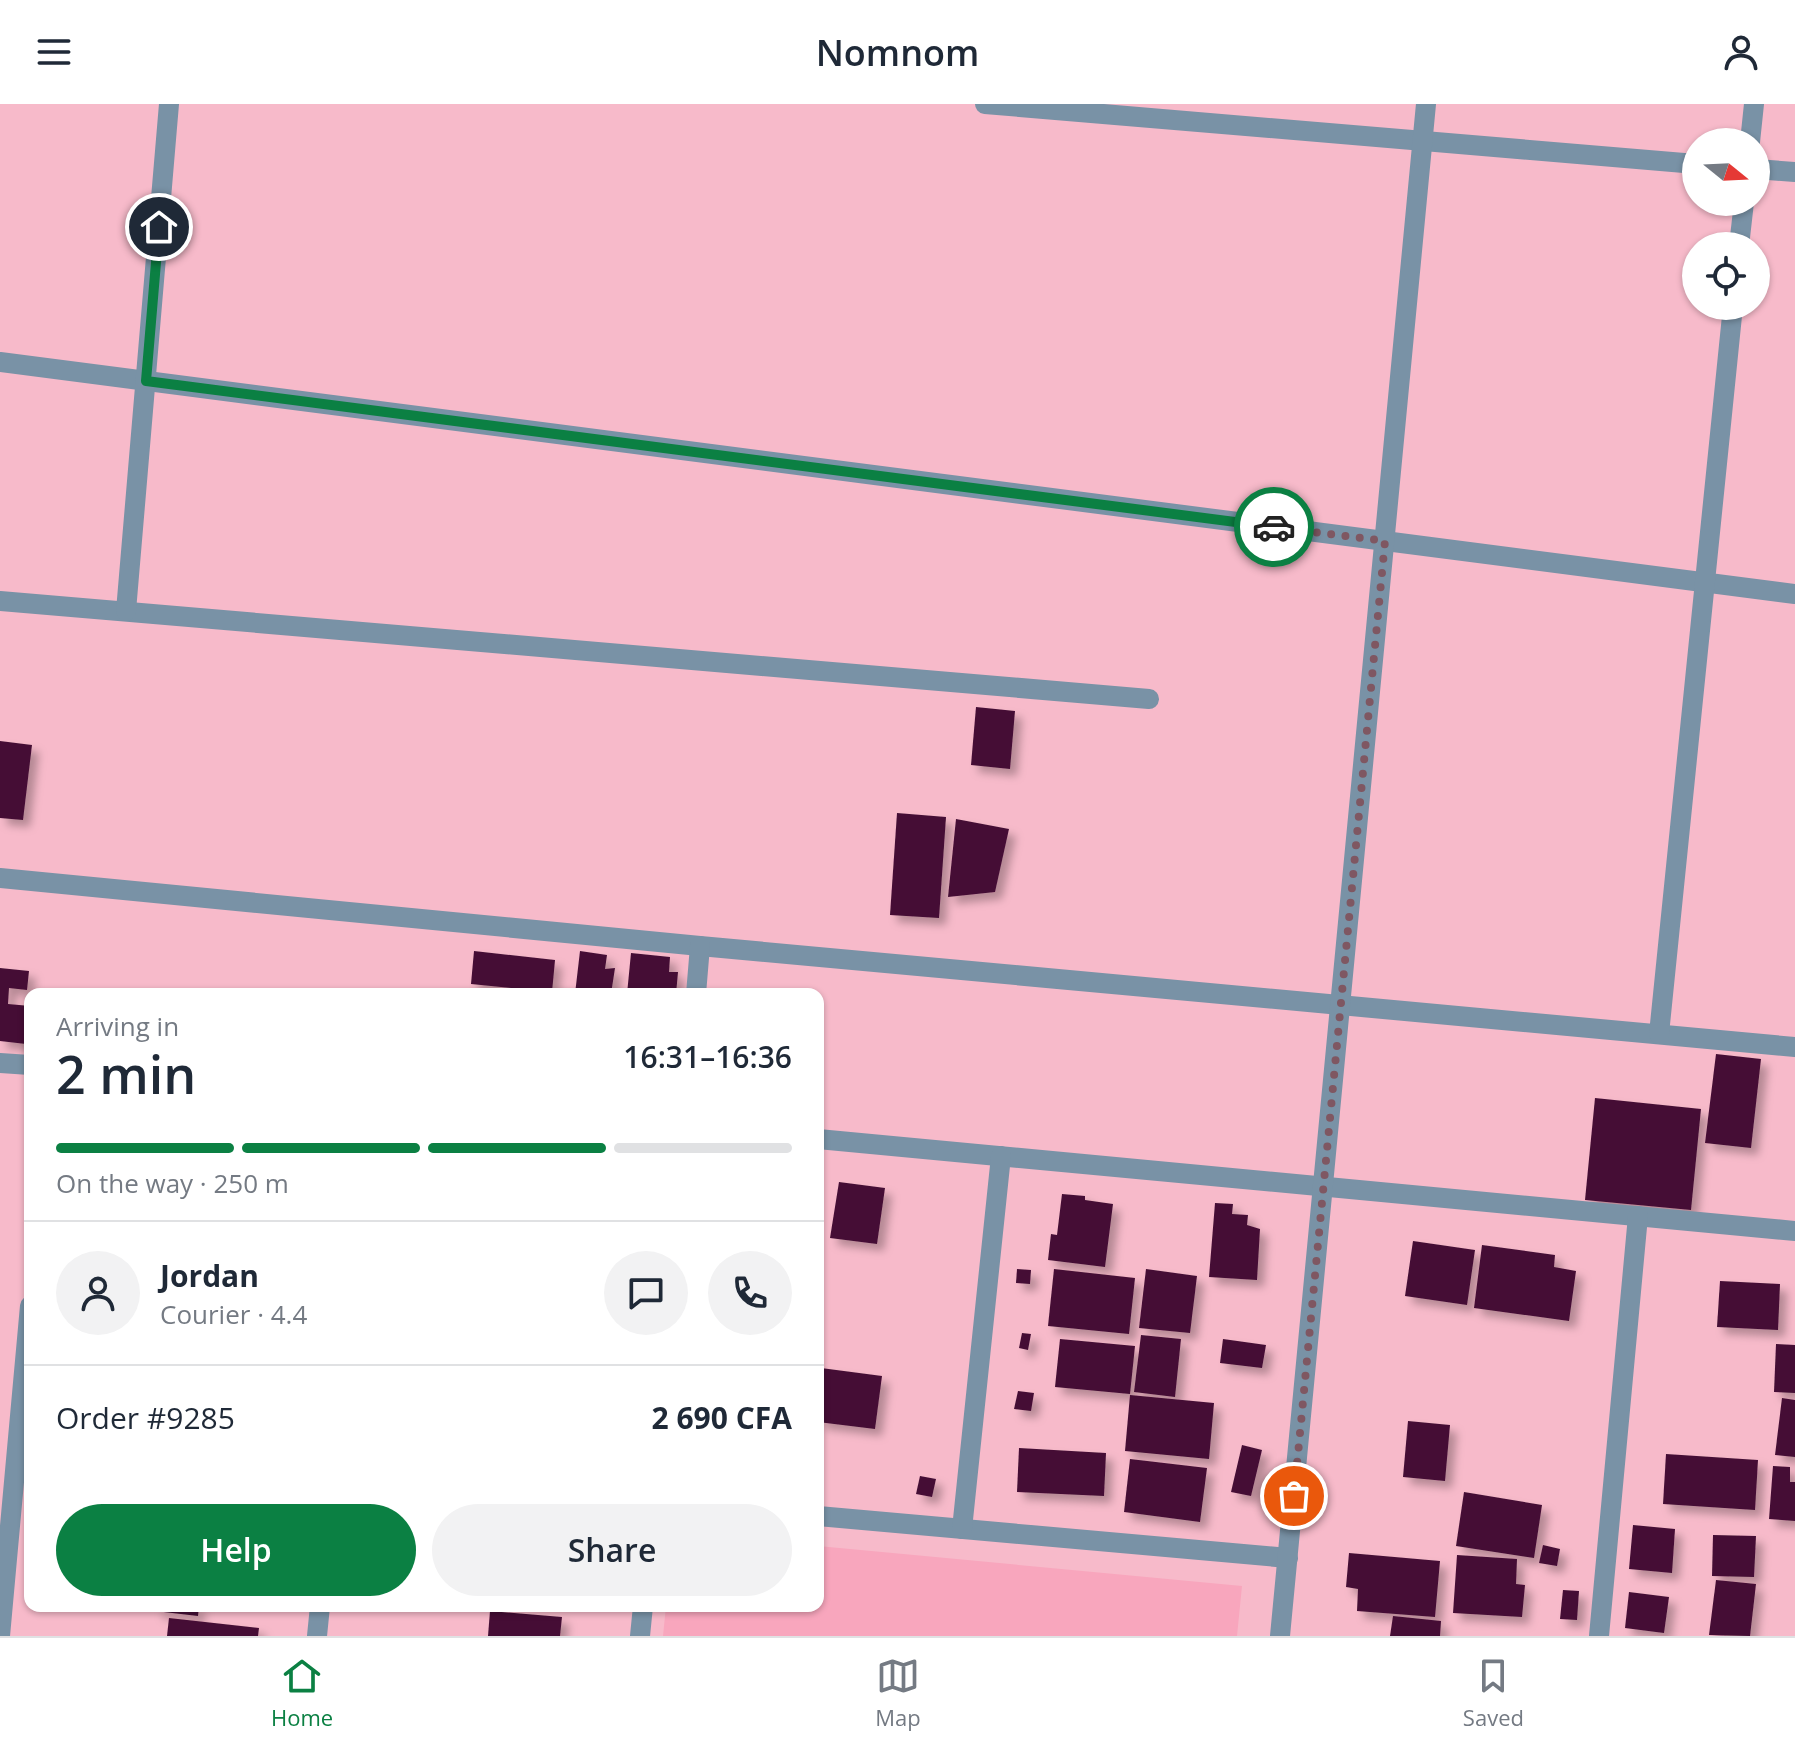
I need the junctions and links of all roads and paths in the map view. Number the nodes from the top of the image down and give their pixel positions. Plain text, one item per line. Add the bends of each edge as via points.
1 (169, 104) edge
2 (985, 104) edge
3 (1426, 104) edge
4 (1754, 104) edge
5 (1751, 128) edge
6 (1423, 141) junction
7 (1682, 163) edge
8 (1770, 170) edge
9 (1795, 172) edge
10 (1732, 320) edge
11 (0, 362) edge
12 (146, 381) junction
13 (1385, 541) junction
14 (1705, 582) junction
15 (1795, 594) edge
16 (0, 601) edge
17 (126, 611) junction
18 (1149, 699) dead end
19 (0, 878) edge
20 (700, 946) junction
21 (696, 988) edge
22 (1340, 1005) junction
23 (1659, 1034) junction
24 (1795, 1047) edge
25 (0, 1063) edge
26 (24, 1065) edge
27 (824, 1140) edge
28 (1001, 1156) junction
29 (1323, 1187) junction
30 (1638, 1216) junction
31 (1795, 1231) edge
32 (24, 1372) edge
33 (824, 1517) edge
34 (962, 1529) junction
35 (1288, 1558) junction
36 (319, 1612) edge
37 (642, 1612) edge
38 (0, 1636) edge
39 (317, 1636) edge
40 (640, 1636) edge
41 (1280, 1636) edge
42 (1599, 1636) edge

1 - 12 street
2 - 6 street
3 - 6 street
4 - 5 street
6 - 7 street
6 - 13 street
8 - 9 street
10 - 14 street
11 - 12 street
12 - 13 street
12 - 17 street
13 - 14 street
13 - 22 street
14 - 15 street
14 - 23 street
16 - 17 street
17 - 18 street
19 - 20 street
20 - 21 street
20 - 22 street
22 - 23 street
22 - 29 street
23 - 24 street
25 - 26 street
27 - 28 street
28 - 29 street
28 - 34 street
29 - 30 street
29 - 35 street
30 - 31 street
30 - 42 street
32 - 38 street
33 - 34 street
34 - 35 street
35 - 41 street
36 - 39 street
37 - 40 street

